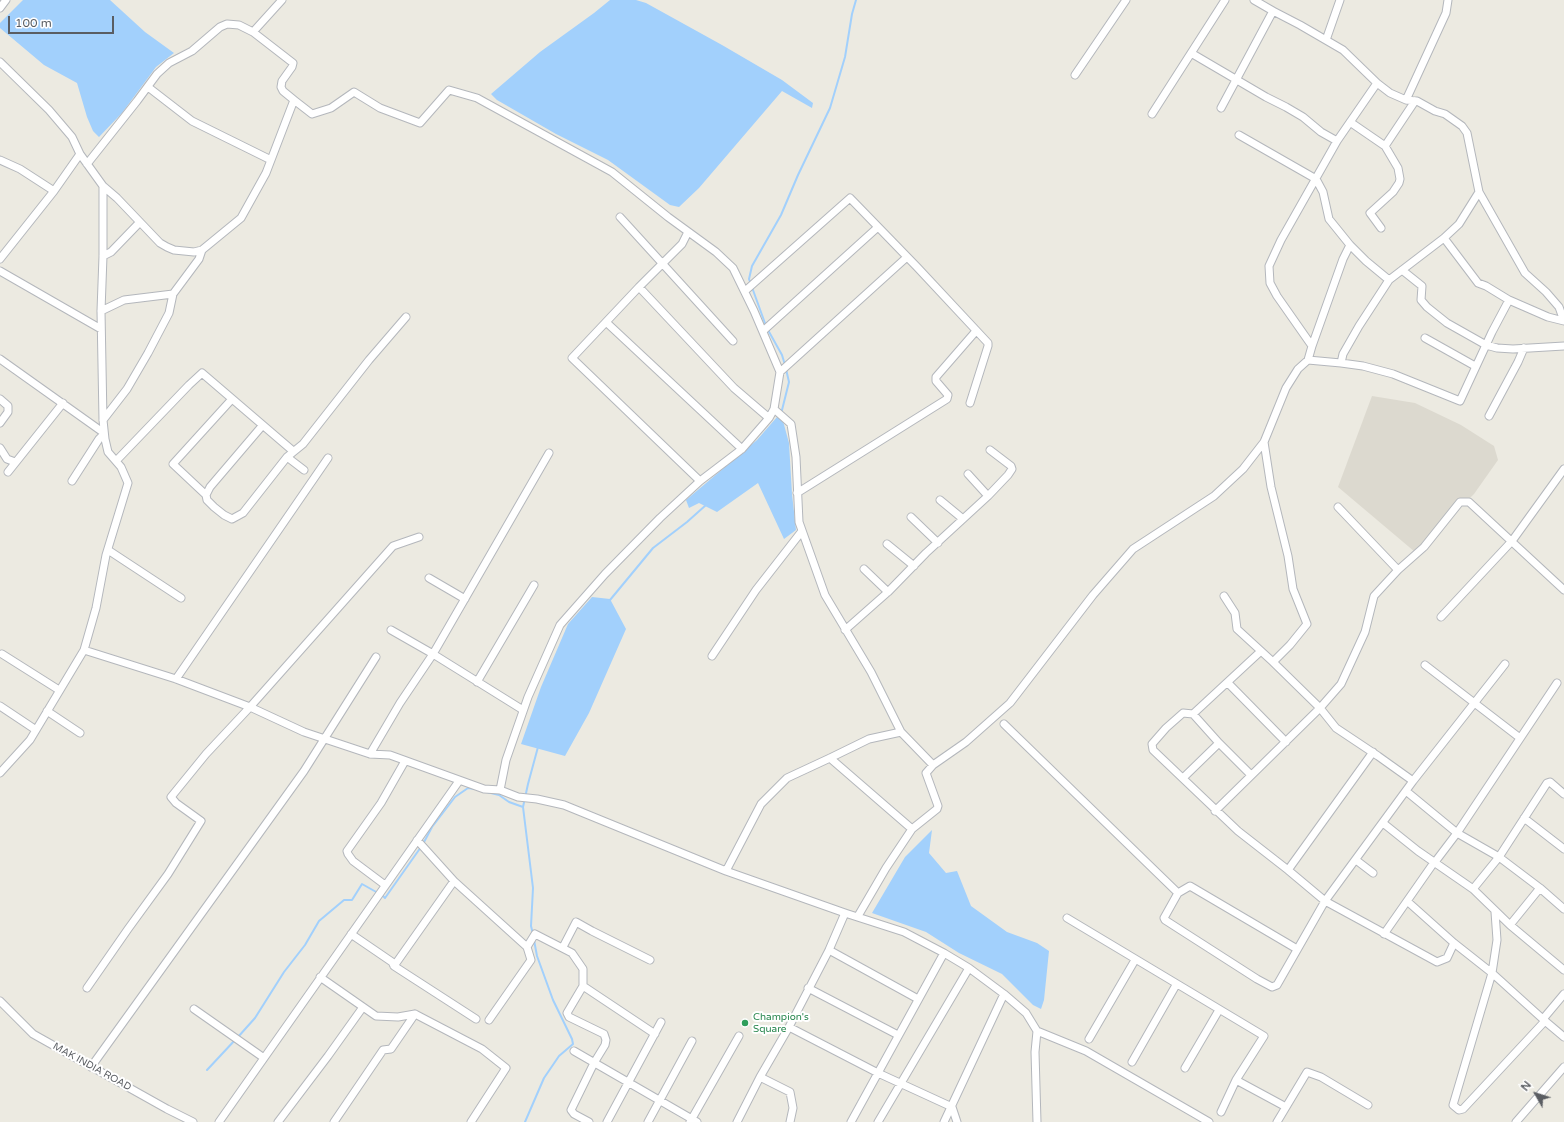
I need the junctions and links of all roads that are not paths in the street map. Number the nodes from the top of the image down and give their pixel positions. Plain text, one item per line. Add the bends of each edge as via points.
1 (6, 0) edge
2 (282, 0) edge
3 (1126, 0) edge
4 (1225, 0) edge
5 (1254, 0) edge
6 (1340, 0) edge
7 (1448, 0) edge
8 (0, 8) edge
9 (1273, 11) junction
10 (253, 32) junction
11 (1326, 40) junction
12 (1191, 53) junction
13 (0, 62) edge
14 (1075, 75) dead end
15 (1237, 80) junction
16 (1377, 83) junction
17 (148, 87) junction
18 (294, 100) junction
19 (1406, 100) junction
20 (1415, 101) junction
21 (1221, 108) dead end
22 (1152, 114) dead end
23 (1350, 122) junction
24 (1239, 134) dead end
25 (1338, 141) junction
26 (1384, 146) junction
27 (80, 154) junction
28 (0, 160) edge
29 (271, 160) junction
30 (87, 164) junction
31 (1316, 179) junction
32 (103, 186) junction
33 (54, 191) junction
34 (1479, 192) junction
35 (620, 217) dead end
36 (140, 222) junction
37 (878, 227) junction
38 (1381, 228) dead end
39 (688, 232) junction
40 (1444, 238) junction
41 (1350, 245) junction
42 (202, 250) junction
43 (103, 256) junction
44 (907, 257) junction
45 (0, 259) edge
46 (663, 264) junction
47 (1402, 270) junction
48 (0, 271) edge
49 (1389, 280) junction
50 (639, 287) junction
51 (749, 287) junction
52 (173, 294) junction
53 (1509, 300) junction
54 (101, 310) junction
55 (406, 317) dead end
56 (1564, 321) edge
57 (606, 322) junction
58 (101, 329) junction
59 (765, 329) junction
60 (976, 331) junction
61 (1425, 338) dead end
62 (733, 341) dead end
63 (1486, 345) junction
64 (1312, 346) junction
65 (1564, 346) edge
66 (1524, 348) junction
67 (0, 359) edge
68 (1308, 360) junction
69 (1341, 363) junction
70 (1475, 366) junction
71 (783, 369) junction
72 (0, 399) edge
73 (232, 399) junction
74 (63, 403) junction
75 (970, 403) dead end
76 (779, 413) junction
77 (1489, 416) dead end
78 (769, 418) junction
79 (103, 420) junction
80 (0, 423) edge
81 (262, 426) junction
82 (104, 433) junction
83 (1264, 442) junction
84 (0, 448) edge
85 (742, 449) junction
86 (990, 450) dead end
87 (293, 452) junction
88 (549, 453) dead end
89 (287, 457) junction
90 (328, 458) dead end
91 (116, 461) junction
92 (15, 462) junction
93 (1564, 469) edge
94 (304, 470) dead end
95 (8, 472) dead end
96 (968, 474) dead end
97 (72, 481) dead end
98 (700, 481) junction
99 (798, 493) junction
100 (206, 495) junction
101 (988, 496) junction
102 (940, 500) dead end
103 (1338, 507) dead end
104 (911, 517) dead end
105 (963, 519) junction
106 (802, 531) junction
107 (419, 537) dead end
108 (1512, 541) junction
109 (938, 543) junction
110 (887, 544) dead end
111 (108, 550) junction
112 (914, 566) junction
113 (864, 569) dead end
114 (1398, 570) junction
115 (429, 578) dead end
116 (534, 585) dead end
117 (1564, 590) edge
118 (888, 592) junction
119 (1224, 596) dead end
120 (182, 598) dead end
121 (465, 599) junction
122 (1441, 617) dead end
123 (391, 630) dead end
124 (845, 630) junction
125 (84, 650) junction
126 (1261, 651) junction
127 (2, 654) dead end
128 (433, 654) junction
129 (712, 656) dead end
130 (376, 657) dead end
131 (1273, 662) junction
132 (1505, 664) dead end
133 (1426, 665) dead end
134 (176, 678) junction
135 (477, 682) junction
136 (1228, 683) junction
137 (1557, 683) dead end
138 (59, 690) junction
139 (1475, 702) junction
140 (0, 706) edge
141 (250, 707) junction
142 (1320, 708) junction
143 (523, 710) junction
144 (47, 711) junction
145 (1193, 714) junction
146 (1004, 724) dead end
147 (36, 730) junction
148 (901, 732) junction
149 (80, 733) dead end
150 (1520, 738) junction
151 (324, 739) junction
152 (1286, 742) junction
153 (1220, 743) junction
154 (1373, 752) junction
155 (370, 754) junction
156 (830, 758) junction
157 (405, 761) junction
158 (933, 765) junction
159 (0, 773) edge
160 (1251, 775) junction
161 (1183, 778) junction
162 (459, 780) junction
163 (1413, 781) junction
164 (500, 790) junction
165 (1406, 791) junction
166 (1564, 794) edge
167 (1215, 811) junction
168 (1524, 818) junction
169 (1382, 823) junction
170 (912, 829) junction
171 (1457, 833) junction
172 (417, 840) junction
173 (1564, 849) edge
174 (1499, 857) junction
175 (1356, 860) junction
176 (1435, 862) junction
177 (1288, 870) junction
178 (726, 871) junction
179 (1373, 873) dead end
180 (454, 880) junction
181 (385, 885) junction
182 (1540, 888) junction
183 (1473, 889) junction
184 (1178, 893) junction
185 (1325, 901) junction
186 (1407, 901) junction
187 (1564, 909) edge
188 (1495, 912) junction
189 (845, 913) junction
190 (858, 916) junction
191 (1067, 918) dead end
192 (1510, 925) junction
193 (351, 934) junction
194 (1384, 934) junction
195 (1454, 943) junction
196 (528, 945) junction
197 (563, 947) junction
198 (1297, 949) junction
199 (829, 950) junction
200 (944, 953) junction
201 (650, 960) dead end
202 (1135, 960) junction
203 (394, 966) junction
204 (969, 968) junction
205 (1564, 970) edge
206 (1492, 973) junction
207 (320, 978) junction
208 (1176, 985) junction
209 (583, 986) junction
210 (87, 988) dead end
211 (808, 988) junction
212 (1004, 994) junction
213 (1564, 994) edge
214 (918, 998) junction
215 (0, 1001) edge
216 (363, 1007) junction
217 (194, 1009) dead end
218 (1219, 1010) junction
219 (415, 1014) junction
220 (476, 1019) dead end
221 (489, 1020) dead end
222 (1544, 1020) junction
223 (661, 1022) dead end
224 (789, 1027) junction
225 (1037, 1031) junction
226 (655, 1034) junction
227 (898, 1035) junction
228 (739, 1036) dead end
229 (1564, 1037) edge
230 (1089, 1039) dead end
231 (692, 1040) dead end
232 (574, 1051) dead end
233 (264, 1058) junction
234 (1132, 1062) dead end
235 (594, 1063) junction
236 (91, 1067) junction
237 (1564, 1067) edge
238 (1185, 1068) dead end
239 (878, 1073) junction
240 (760, 1076) junction
241 (1236, 1080) junction
242 (628, 1082) junction
243 (901, 1083) junction
244 (659, 1100) junction
245 (1368, 1105) dead end
246 (952, 1107) junction
247 (1286, 1107) junction
248 (1221, 1112) dead end
249 (693, 1121) edge
250 (193, 1122) edge
251 (219, 1122) edge
252 (278, 1122) edge
253 (334, 1122) edge
254 (471, 1122) edge
255 (589, 1122) edge
256 (607, 1122) edge
257 (648, 1122) edge
258 (737, 1122) edge
259 (790, 1122) edge
260 (851, 1122) edge
261 (878, 1122) edge
262 (944, 1122) edge
263 (957, 1122) edge
264 (1037, 1122) edge
265 (1209, 1122) edge
266 (1277, 1122) edge
267 (1516, 1122) edge

1 - 8 street
2 - 10 street
3 - 14 street
4 - 12 street
5 - 9 street
6 - 11 street
7 - 19 street via 1446,13
9 - 11 street
9 - 15 street
10 - 17 street via 239,25 227,24 220,27 192,51 169,63
10 - 18 street via 293,62 282,82 282,87
11 - 16 street via 1343,50
12 - 15 street
12 - 22 street
13 - 27 street via 49,110 72,137
15 - 21 street
15 - 25 street via 1303,117 1321,132
16 - 19 street via 1390,93
16 - 23 street
17 - 29 street via 192,121
17 - 30 street
18 - 29 street
18 - 39 street via 312,114 330,108 354,92 380,108 420,123 449,90 477,98 612,172
19 - 20 street
20 - 26 street
20 - 34 street via 1457,121 1467,133
23 - 25 street
23 - 26 street
24 - 31 street
25 - 31 street
26 - 38 street via 1398,168 1400,179 1393,192 1370,213
27 - 30 street
27 - 33 street
28 - 33 street
29 - 42 street via 241,218
30 - 32 street
31 - 41 street via 1329,219
31 - 64 street via 1269,266 1270,283
32 - 36 street
32 - 43 street
33 - 45 street
34 - 40 street via 1459,224
34 - 56 street via 1524,274 1546,292 1559,308
35 - 46 street
36 - 42 street via 167,247 174,250
36 - 43 street via 111,252
37 - 44 street
37 - 51 street via 850,198
37 - 59 street
39 - 46 street via 682,244
39 - 51 street via 716,252
40 - 47 street
40 - 53 street via 1478,283
41 - 49 street
41 - 64 street
42 - 52 street via 199,259
43 - 54 street
44 - 60 street
44 - 71 street
46 - 50 street
46 - 62 street
47 - 49 street
47 - 63 street via 1422,286 1421,300 1427,307 1447,324
48 - 58 street
49 - 69 street via 1359,326 1343,354
50 - 57 street
50 - 78 street via 734,388
51 - 59 street
52 - 54 street via 124,300
52 - 79 street via 169,313 148,353 127,389
53 - 56 street
53 - 63 street
54 - 58 street
55 - 87 street via 303,444
57 - 85 street
57 - 98 street via 572,358
58 - 79 street
59 - 71 street
60 - 75 street via 988,346
60 - 99 street via 936,377 936,381 948,395 947,399
61 - 70 street
63 - 66 street via 1497,348
63 - 70 street
64 - 68 street
65 - 66 street
66 - 77 street
67 - 74 street
68 - 69 street
68 - 83 street via 1298,369 1286,388
69 - 70 street via 1394,374 1460,401
71 - 76 street
72 - 80 street via 8,406 8,412
73 - 81 street
73 - 91 street via 202,373
73 - 100 street via 173,464
74 - 82 street
74 - 92 street
76 - 78 street
76 - 99 street via 791,424
78 - 85 street
79 - 82 street
81 - 87 street
81 - 100 street
82 - 91 street via 108,452
82 - 97 street
83 - 131 street via 1293,589 1307,624
83 - 158 street via 1243,469 1214,496 1134,549 1093,595 1010,703 966,742
84 - 92 street via 4,456
85 - 98 street
86 - 101 street via 1012,468
87 - 89 street
88 - 121 street
89 - 94 street
89 - 100 street via 236,518 224,515 207,500
90 - 134 street
91 - 111 street via 122,467 128,483
92 - 95 street
93 - 108 street
96 - 101 street
98 - 143 street via 604,574 560,625
99 - 106 street via 799,522
101 - 105 street
102 - 105 street
103 - 114 street
104 - 109 street
105 - 109 street
106 - 124 street via 825,595
106 - 129 street via 756,590
107 - 141 street via 393,546
108 - 114 street via 1469,502 1460,502 1424,547
108 - 117 street
108 - 122 street
109 - 112 street
110 - 112 street
111 - 120 street
111 - 125 street
112 - 118 street
113 - 118 street
114 - 142 street via 1374,596 1365,632 1341,684
115 - 121 street
116 - 135 street
118 - 124 street
119 - 126 street via 1235,613 1237,629
121 - 128 street
123 - 128 street
124 - 148 street via 871,672
125 - 134 street
125 - 138 street
126 - 131 street
126 - 136 street
127 - 138 street
128 - 135 street
128 - 155 street
130 - 151 street
131 - 142 street
132 - 139 street
133 - 139 street
134 - 141 street
135 - 143 street
136 - 145 street
136 - 152 street
137 - 150 street
138 - 144 street
139 - 150 street
139 - 163 street
140 - 147 street
141 - 151 street
141 - 210 street via 206,754 171,797 201,821 168,874
142 - 152 street
142 - 154 street via 1336,728
143 - 164 street via 506,760
144 - 147 street
144 - 149 street
145 - 153 street
145 - 161 street via 1183,713 1152,744 1153,750
146 - 184 street
147 - 159 street
148 - 156 street via 869,739
148 - 158 street
150 - 171 street
151 - 155 street
151 - 236 street via 300,778
152 - 160 street
153 - 160 street
153 - 161 street
154 - 163 street
154 - 177 street
155 - 157 street via 390,755
156 - 170 street
156 - 178 street via 787,778 761,804
157 - 162 street
157 - 181 street via 347,851 353,861
158 - 170 street via 926,773 938,806
160 - 167 street
161 - 167 street
162 - 164 street via 484,789
162 - 172 street
163 - 165 street
164 - 178 street via 518,797 564,805
165 - 169 street
165 - 171 street
166 - 168 street via 1550,782 1546,783
167 - 177 street
168 - 173 street
168 - 174 street
169 - 175 street
169 - 176 street
170 - 190 street
171 - 174 street
171 - 176 street
172 - 180 street
172 - 181 street
174 - 182 street
174 - 183 street
175 - 179 street
175 - 185 street
176 - 183 street
176 - 186 street
177 - 185 street
178 - 189 street
180 - 196 street
180 - 203 street
181 - 193 street
182 - 187 street
182 - 192 street
183 - 188 street
184 - 198 street via 1190,886
184 - 198 street via 1165,920 1272,987 1277,985
185 - 194 street
185 - 198 street
186 - 194 street
186 - 195 street
188 - 192 street
188 - 206 street via 1497,940
189 - 190 street
189 - 199 street
190 - 200 street via 904,932
191 - 202 street
192 - 205 street
193 - 203 street via 392,962
193 - 207 street
194 - 195 street via 1437,962 1447,958
195 - 206 street
196 - 197 street via 535,934
196 - 221 street via 531,960
197 - 201 street via 576,922
197 - 209 street via 572,953 583,969
199 - 211 street
199 - 214 street
200 - 204 street
200 - 214 street
202 - 208 street
202 - 230 street
203 - 220 street
204 - 212 street
204 - 243 street
206 - 222 street
206 - 222 street via 1453,1105 1455,1108 1463,1109
207 - 216 street
207 - 233 street
208 - 218 street
208 - 234 street
209 - 226 street
209 - 235 street via 567,1013 569,1017 604,1034 605,1045
211 - 224 street
211 - 227 street
212 - 225 street via 1026,1013
212 - 246 street
213 - 222 street
214 - 227 street
215 - 236 street, MAK INDIA ROAD via 33,1034
216 - 219 street via 376,1016 398,1017
216 - 252 street
217 - 233 street
218 - 238 street
218 - 241 street via 1264,1036
219 - 253 street via 391,1050 383,1050
219 - 254 street via 482,1049 506,1068
222 - 229 street
223 - 226 street
224 - 239 street
224 - 240 street
225 - 264 street
225 - 265 street via 1086,1051
226 - 242 street
227 - 239 street
228 - 249 street
231 - 244 street
232 - 235 street
233 - 251 street
235 - 242 street
235 - 255 street via 571,1110
236 - 250 street, MAK INDIA ROAD
237 - 267 street
239 - 243 street
239 - 260 street
240 - 258 street
240 - 259 street via 790,1092 793,1108
241 - 247 street
241 - 248 street
242 - 244 street
242 - 256 street
243 - 246 street
243 - 261 street
244 - 249 street
244 - 257 street
245 - 247 street via 1321,1077 1307,1072
246 - 262 street
246 - 263 street
247 - 266 street

